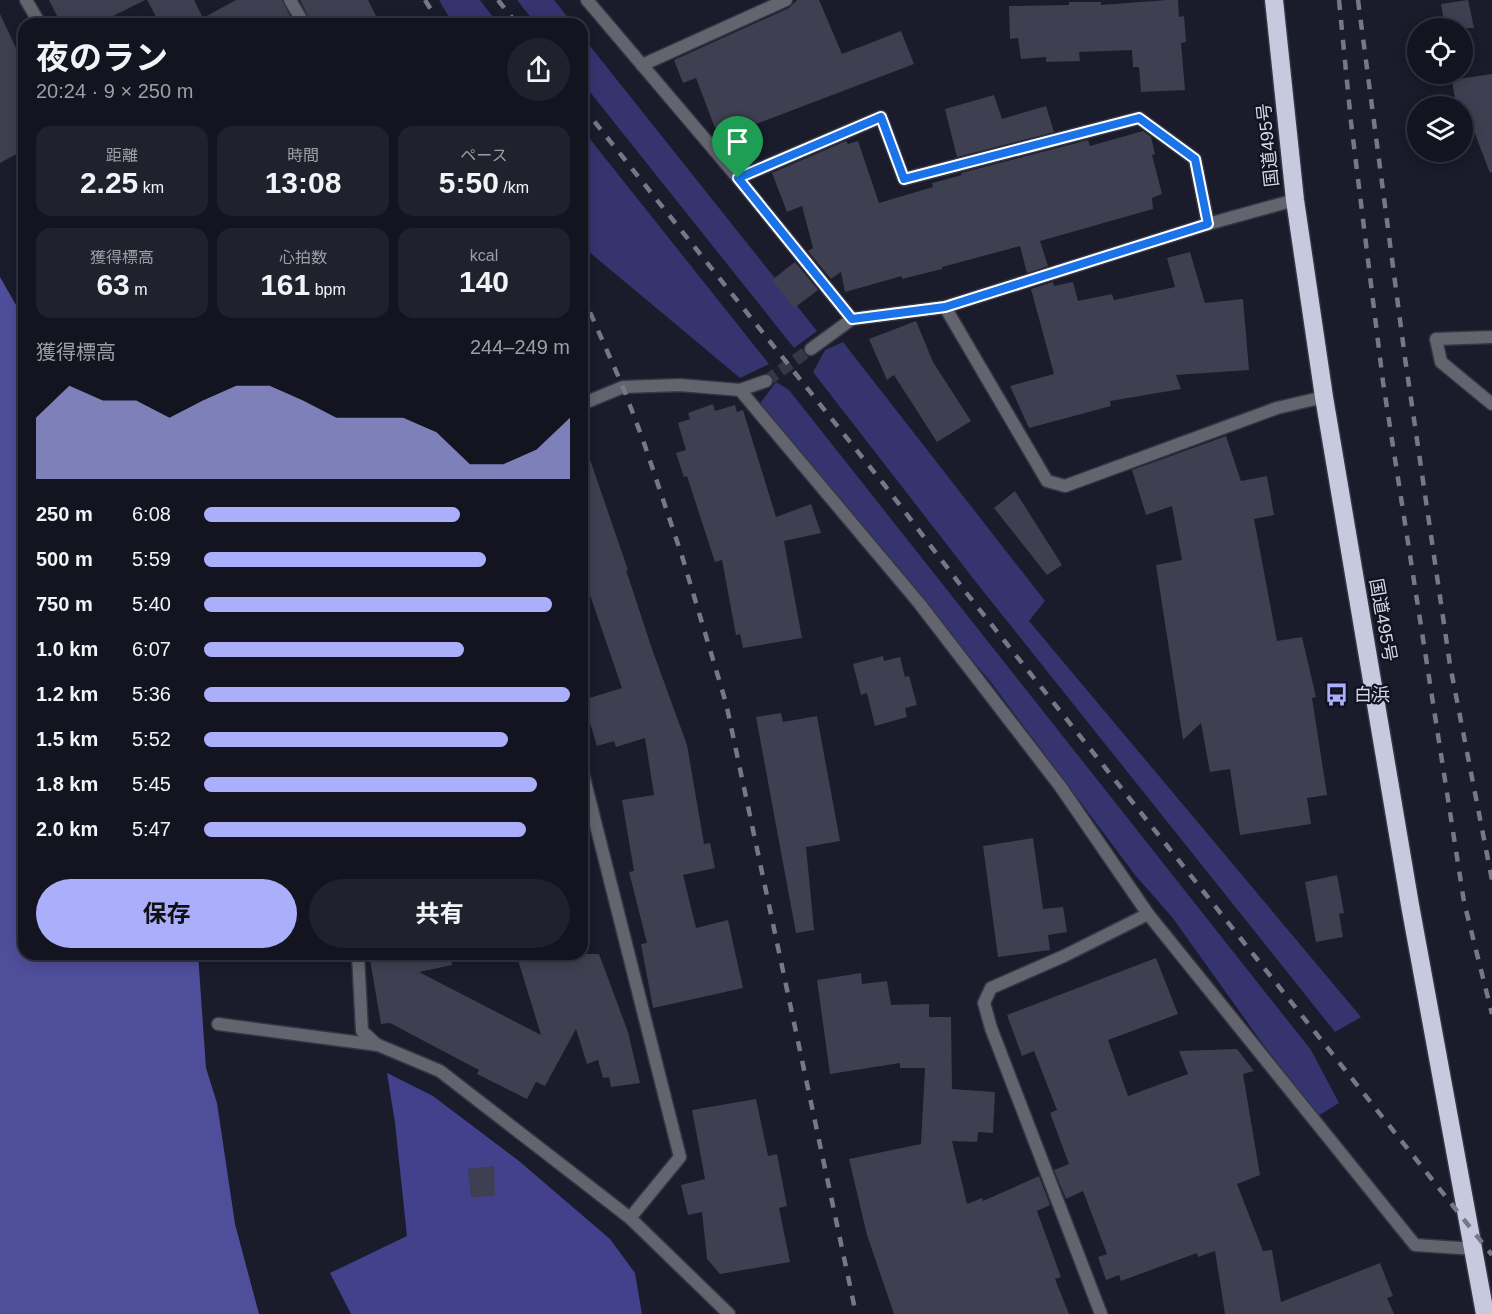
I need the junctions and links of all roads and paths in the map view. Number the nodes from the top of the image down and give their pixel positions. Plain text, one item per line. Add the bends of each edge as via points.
1 (290, 0) edge
2 (587, 0) edge
3 (786, 0) edge
4 (1274, 0) edge
5 (33, 3) edge
6 (38, 18) edge
7 (300, 18) edge
8 (642, 65) junction
9 (738, 178) junction
10 (1295, 200) junction
11 (1208, 224) junction
12 (945, 307) junction
13 (852, 319) junction
14 (1492, 337) edge
15 (811, 349) tunnel mouth
16 (766, 381) tunnel mouth
17 (740, 390) junction
18 (1324, 397) junction
19 (588, 402) edge
20 (1492, 404) edge
21 (588, 804) edge
22 (1148, 914) junction
23 (358, 960) edge
24 (218, 1024) dead end
25 (378, 1045) junction
26 (630, 1218) junction
27 (1475, 1249) junction
28 (729, 1314) edge
29 (1101, 1314) edge
30 (1485, 1314) edge

1 - 7 street
2 - 8 street
3 - 8 street
4 - 10 highway, 国道495号
5 - 6 street
8 - 9 street
9 - 11 street via 881,117 904,179 1139,118 1195,159
9 - 13 street
10 - 11 street
10 - 18 highway, 国道495号
11 - 12 street
12 - 13 street
12 - 18 street via 1047,482 1065,486 1277,408
13 - 15 street
14 - 20 street via 1436,339 1441,362
16 - 17 street
17 - 19 street via 680,385 623,387
17 - 22 street via 919,603 1060,786
18 - 27 highway, 国道495号 via 1410,904
21 - 26 street via 680,1158
22 - 27 street via 1415,1245
22 - 29 street via 991,988 984,1004
23 - 25 street via 362,1031
24 - 25 street
25 - 26 street via 440,1071
26 - 28 street
27 - 30 highway, 国道495号

